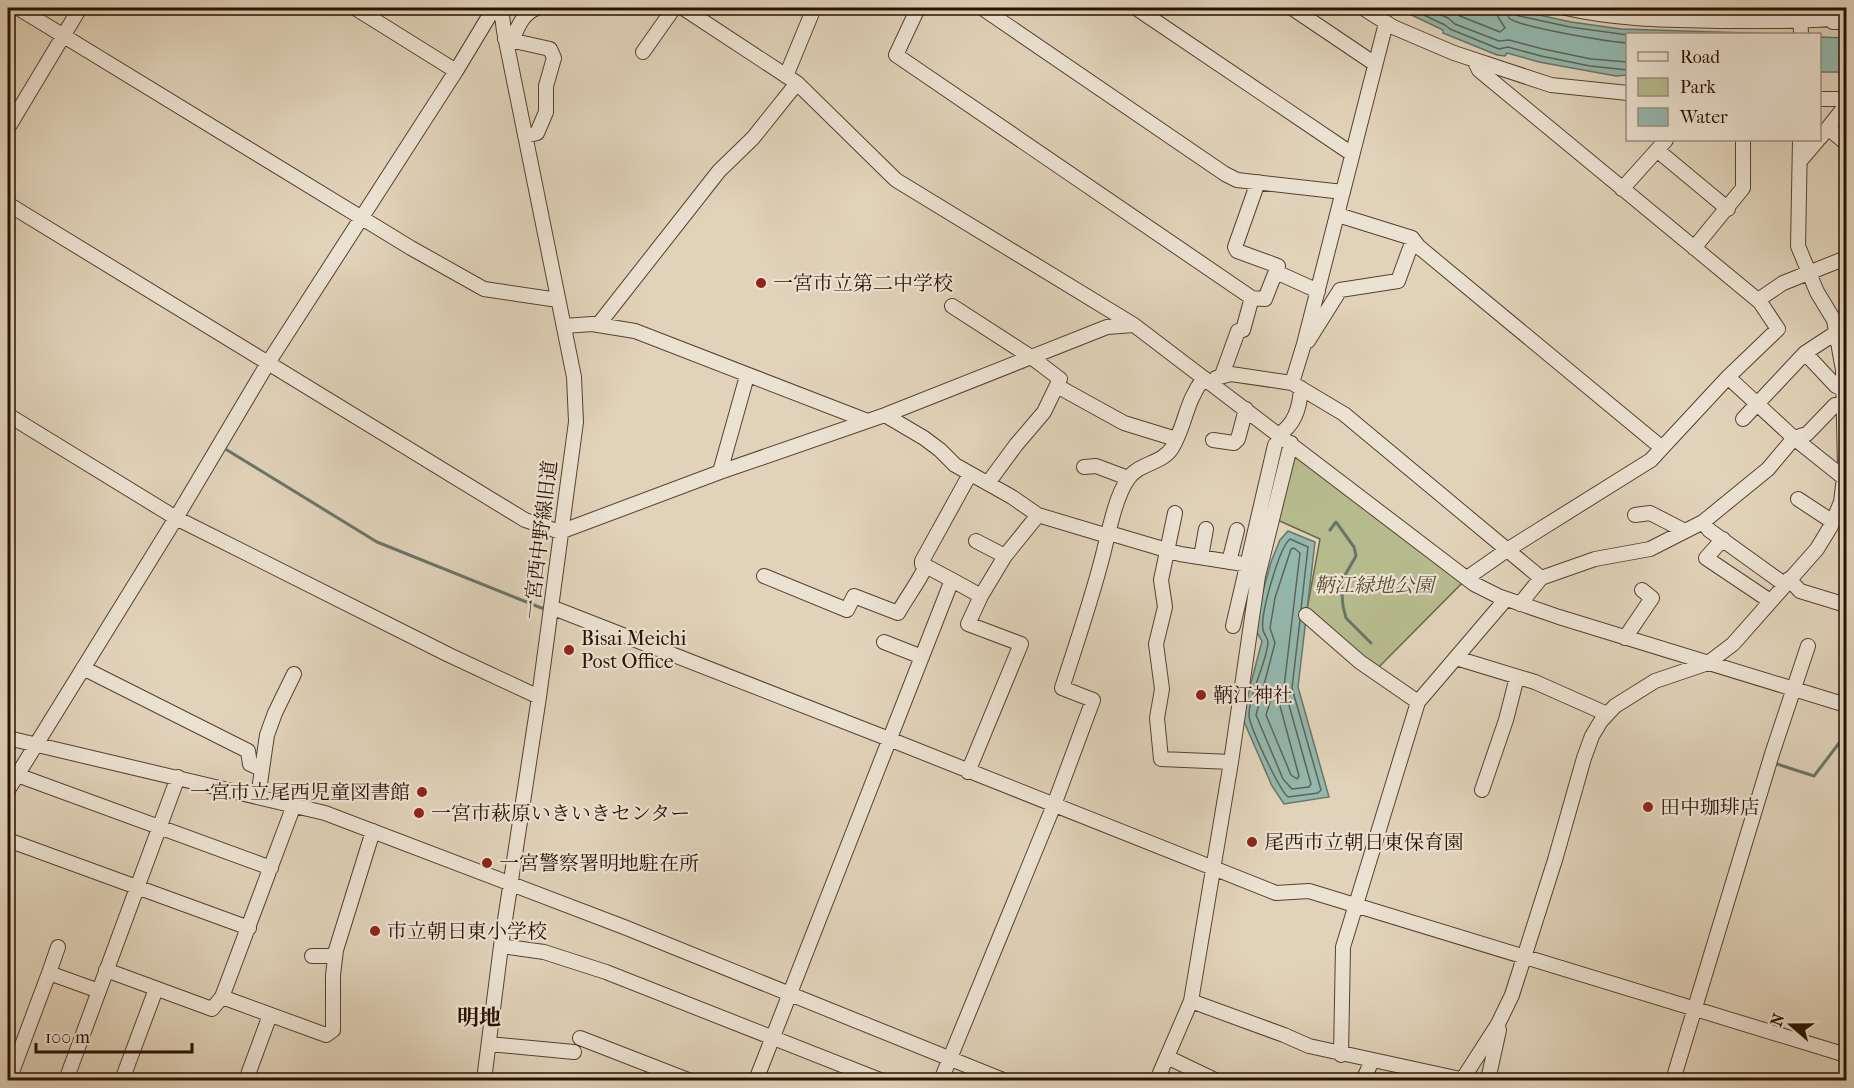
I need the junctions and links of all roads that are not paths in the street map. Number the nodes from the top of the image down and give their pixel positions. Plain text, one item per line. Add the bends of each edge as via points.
1 (18, 8) edge
2 (80, 8) edge
3 (356, 8) edge
4 (494, 8) edge
5 (501, 8) edge
6 (537, 8) edge
7 (674, 8) edge
8 (683, 8) edge
9 (814, 8) edge
10 (918, 8) edge
11 (982, 8) edge
12 (1136, 8) edge
13 (1292, 8) edge
14 (1363, 8) edge
15 (1566, 8) edge
16 (1672, 13) edge
17 (1830, 13) edge
18 (1801, 21) edge
19 (1846, 22) edge
20 (1386, 23) junction
21 (63, 35) junction
22 (505, 39) junction
23 (643, 52) dead end
24 (1474, 60) junction
25 (1375, 64) junction
26 (456, 71) junction
27 (791, 79) junction
28 (1626, 93) edge
29 (1821, 99) edge
30 (1846, 99) edge
31 (1846, 105) edge
32 (8, 128) edge
33 (1822, 135) edge
34 (525, 136) junction
35 (1743, 141) edge
36 (1800, 141) edge
37 (1817, 141) edge
38 (1846, 143) edge
39 (1661, 145) edge
40 (1352, 154) junction
41 (1800, 161) junction
42 (1258, 182) junction
43 (1623, 189) junction
44 (1343, 192) junction
45 (8, 204) edge
46 (1728, 209) junction
47 (1338, 215) junction
48 (362, 217) junction
49 (1413, 240) junction
50 (1694, 248) junction
51 (1846, 258) edge
52 (1276, 272) junction
53 (1808, 273) junction
54 (1318, 288) junction
55 (1340, 290) junction
56 (1250, 298) junction
57 (558, 300) junction
58 (1760, 302) junction
59 (952, 306) dead end
60 (598, 325) junction
61 (1134, 325) junction
62 (564, 326) junction
63 (1842, 329) edge
64 (1304, 344) junction
65 (1804, 353) junction
66 (1031, 357) junction
67 (268, 363) junction
68 (1222, 375) junction
69 (747, 376) junction
70 (1728, 377) junction
71 (1207, 380) junction
72 (1296, 385) junction
73 (1057, 386) junction
74 (1843, 389) junction
75 (1757, 403) junction
76 (1842, 404) junction
77 (1245, 409) junction
78 (8, 415) edge
79 (885, 415) junction
80 (1743, 419) dead end
81 (865, 420) junction
82 (1794, 438) junction
83 (1176, 439) junction
84 (1277, 439) junction
85 (1214, 440) dead end
86 (1291, 443) junction
87 (1662, 448) junction
88 (1084, 467) dead end
89 (720, 472) junction
90 (970, 474) junction
91 (1128, 478) junction
92 (1844, 478) junction
93 (988, 483) junction
94 (1844, 496) edge
95 (1798, 499) dead end
96 (1175, 513) dead end
97 (1038, 515) junction
98 (1635, 515) dead end
99 (176, 518) junction
100 (1703, 522) junction
101 (1833, 522) junction
102 (1206, 529) dead end
103 (1237, 530) dead end
104 (1685, 531) junction
105 (560, 532) junction
106 (1109, 535) junction
107 (1723, 539) junction
108 (976, 541) dead end
109 (1166, 550) junction
110 (1507, 550) junction
111 (1005, 556) junction
112 (1201, 557) junction
113 (1229, 562) junction
114 (926, 566) junction
115 (1254, 566) junction
116 (764, 576) dead end
117 (1467, 578) junction
118 (1541, 578) junction
119 (952, 580) junction
120 (1786, 582) junction
121 (1642, 591) dead end
122 (981, 596) junction
123 (1770, 601) junction
124 (1513, 602) junction
125 (1846, 605) edge
126 (551, 607) junction
127 (1306, 615) dead end
128 (1233, 626) dead end
129 (1625, 638) junction
130 (884, 642) dead end
131 (1808, 646) dead end
132 (922, 657) junction
133 (1456, 658) junction
134 (1708, 663) junction
135 (82, 668) junction
136 (294, 674) dead end
137 (1517, 677) junction
138 (1793, 689) junction
139 (539, 697) junction
140 (1418, 702) junction
141 (1846, 705) edge
142 (1607, 714) junction
143 (8, 738) edge
144 (889, 739) junction
145 (35, 744) junction
146 (1231, 762) junction
147 (261, 769) junction
148 (968, 772) junction
149 (17, 775) junction
150 (178, 777) junction
151 (8, 790) edge
152 (1482, 790) dead end
153 (258, 796) junction
154 (294, 805) junction
155 (1054, 805) junction
156 (159, 827) junction
157 (374, 831) junction
158 (8, 840) edge
159 (271, 868) junction
160 (1213, 868) junction
161 (510, 885) junction
162 (137, 888) junction
163 (1355, 906) junction
164 (249, 928) junction
165 (501, 946) junction
166 (58, 947) dead end
167 (312, 956) dead end
168 (335, 956) junction
169 (1524, 958) junction
170 (106, 970) junction
171 (49, 973) junction
172 (156, 989) junction
173 (99, 991) junction
174 (789, 994) junction
175 (222, 997) junction
176 (1191, 1001) junction
177 (1695, 1009) junction
178 (270, 1015) junction
179 (1503, 1015) junction
180 (580, 1038) dead end
181 (772, 1038) junction
182 (489, 1044) junction
183 (574, 1052) dead end
184 (1341, 1055) junction
185 (1846, 1055) edge
186 (1167, 1057) junction
187 (950, 1059) junction
188 (1372, 1061) junction
189 (9, 1080) edge
190 (66, 1080) edge
191 (122, 1080) edge
192 (246, 1080) edge
193 (484, 1080) edge
194 (688, 1080) edge
195 (756, 1080) edge
196 (880, 1080) edge
197 (941, 1080) edge
198 (1003, 1080) edge
199 (1157, 1080) edge
200 (1215, 1080) edge
201 (1363, 1080) edge
202 (1463, 1080) edge
203 (1488, 1080) edge
204 (1673, 1080) edge

1 - 21 street
2 - 21 street
3 - 26 street
4 - 26 street
5 - 22 street, 一宮西中野線旧道
6 - 22 street via 530,10 514,36
7 - 23 street
8 - 27 street
9 - 27 street
10 - 56 street via 896,55
11 - 42 street via 1225,174 1237,180
12 - 40 street
13 - 25 street
14 - 20 street
15 - 16 street via 1631,17
16 - 18 street
17 - 18 street
17 - 19 street via 1833,22
20 - 24 street
20 - 25 street
21 - 32 street
21 - 48 street
22 - 34 street, 一宮西中野線旧道
22 - 34 street via 550,49 554,58 546,86 546,112 537,133
24 - 28 street via 1551,85
24 - 43 street via 1479,70
25 - 40 street
26 - 48 street
27 - 60 street via 753,138 719,171
27 - 61 street via 896,180
29 - 30 street
31 - 33 street
33 - 38 street
34 - 57 street, 一宮西中野線旧道
35 - 46 street via 1743,188
36 - 41 street
37 - 41 street
39 - 43 street
39 - 46 street
40 - 44 street
41 - 53 street via 1797,238
42 - 44 street
42 - 52 street via 1234,247 1278,266
43 - 50 street
44 - 47 street
45 - 67 street
46 - 50 street
47 - 49 street
47 - 54 street
48 - 57 street via 484,289
48 - 67 street
49 - 55 street via 1398,281
49 - 87 street
50 - 58 street
51 - 53 street
52 - 54 street
52 - 56 street via 1265,299
53 - 58 street via 1784,283
53 - 63 street
54 - 55 street
54 - 64 street
55 - 64 street
56 - 68 street via 1243,330 1238,330
57 - 62 street, 一宮西中野線旧道
58 - 70 street via 1778,329
59 - 66 street
60 - 62 street
60 - 69 street via 635,331
61 - 66 street via 1107,327
61 - 71 street
62 - 105 street, 一宮西中野線旧道 via 574,377 576,422
63 - 65 street
63 - 74 street
64 - 72 street
65 - 74 street
65 - 75 street
66 - 73 street via 1060,379
66 - 79 street
67 - 99 street
67 - 105 street via 525,520
68 - 71 street
68 - 72 street
69 - 81 street
69 - 89 street
70 - 75 street
70 - 87 street
71 - 77 street
71 - 83 street via 1191,397
72 - 84 street via 1296,414
72 - 110 street via 1344,414
73 - 83 street via 1124,423
73 - 93 street via 1038,421
74 - 76 street
75 - 80 street
75 - 82 street
76 - 82 street via 1834,405 1806,434
76 - 92 street
77 - 84 street
77 - 85 street via 1234,443
78 - 99 street
79 - 81 street
79 - 90 street via 924,438
81 - 89 street
82 - 92 street
82 - 100 street via 1768,469
83 - 91 street via 1168,454
84 - 86 street
84 - 115 street
86 - 115 street
86 - 117 street
87 - 110 street via 1651,460
88 - 91 street via 1096,466
89 - 105 street
90 - 93 street
90 - 114 street via 922,561
91 - 106 street
92 - 94 street
93 - 97 street
94 - 101 street
95 - 101 street
96 - 109 street
97 - 106 street
97 - 111 street
98 - 104 street via 1650,513
99 - 135 street
99 - 139 street
100 - 104 street
100 - 107 street
101 - 120 street via 1817,549
102 - 112 street
103 - 113 street
104 - 118 street via 1650,549 1595,559
105 - 126 street, 一宮西中野線旧道
106 - 109 street
106 - 155 street via 1062,688 1093,700
107 - 120 street
107 - 123 street via 1706,558
108 - 111 street
109 - 112 street
109 - 146 street via 1161,580 1165,607 1156,644 1162,689 1157,718 1161,759
110 - 117 street
110 - 118 street
111 - 122 street
112 - 113 street
113 - 115 street
114 - 116 street via 898,613 854,596 847,610
114 - 119 street
115 - 128 street
115 - 146 street
117 - 124 street
118 - 124 street
119 - 122 street
119 - 132 street
120 - 123 street
120 - 125 street via 1800,591
121 - 129 street via 1652,598
122 - 148 street via 968,624 1021,644
123 - 134 street via 1733,644
124 - 129 street
124 - 133 street
126 - 139 street, 一宮西中野線旧道
126 - 144 street
127 - 140 street via 1360,662
129 - 134 street
130 - 132 street
131 - 138 street
132 - 144 street
133 - 137 street
133 - 140 street
134 - 138 street
134 - 142 street via 1655,681
135 - 145 street
135 - 147 street via 248,751 250,764
136 - 147 street via 267,735
137 - 142 street
137 - 152 street
138 - 141 street
138 - 177 street
139 - 161 street, 一宮西中野線旧道
140 - 163 street
142 - 169 street via 1592,736 1584,758
143 - 145 street
144 - 148 street
144 - 174 street
145 - 149 street
145 - 150 street
146 - 160 street
147 - 153 street
148 - 155 street
149 - 151 street
149 - 156 street
150 - 153 street
150 - 156 street
153 - 154 street
154 - 157 street
154 - 159 street
155 - 160 street
155 - 187 street
156 - 159 street
156 - 162 street
157 - 161 street
157 - 168 street
158 - 162 street
159 - 164 street
160 - 163 street via 1276,893 1309,891
160 - 176 street
161 - 165 street, 一宮西中野線旧道
161 - 174 street
162 - 164 street
162 - 170 street
163 - 169 street
163 - 184 street via 1343,947
164 - 175 street
165 - 181 street via 544,952 606,972
165 - 182 street, 一宮西中野線旧道
166 - 171 street
167 - 168 street
168 - 178 street via 333,1030 326,1035
169 - 177 street
169 - 179 street
170 - 172 street
170 - 173 street
171 - 173 street
171 - 189 street
172 - 175 street via 212,1009
172 - 191 street
173 - 190 street
174 - 181 street
174 - 187 street
175 - 178 street
176 - 184 street
176 - 186 street
177 - 185 street
177 - 204 street
178 - 192 street
179 - 202 street
179 - 203 street
180 - 194 street
181 - 195 street
181 - 196 street
182 - 183 street
182 - 193 street, 一宮西中野線旧道
184 - 188 street
186 - 199 street
186 - 200 street
187 - 197 street
187 - 198 street
188 - 201 street
188 - 202 street

